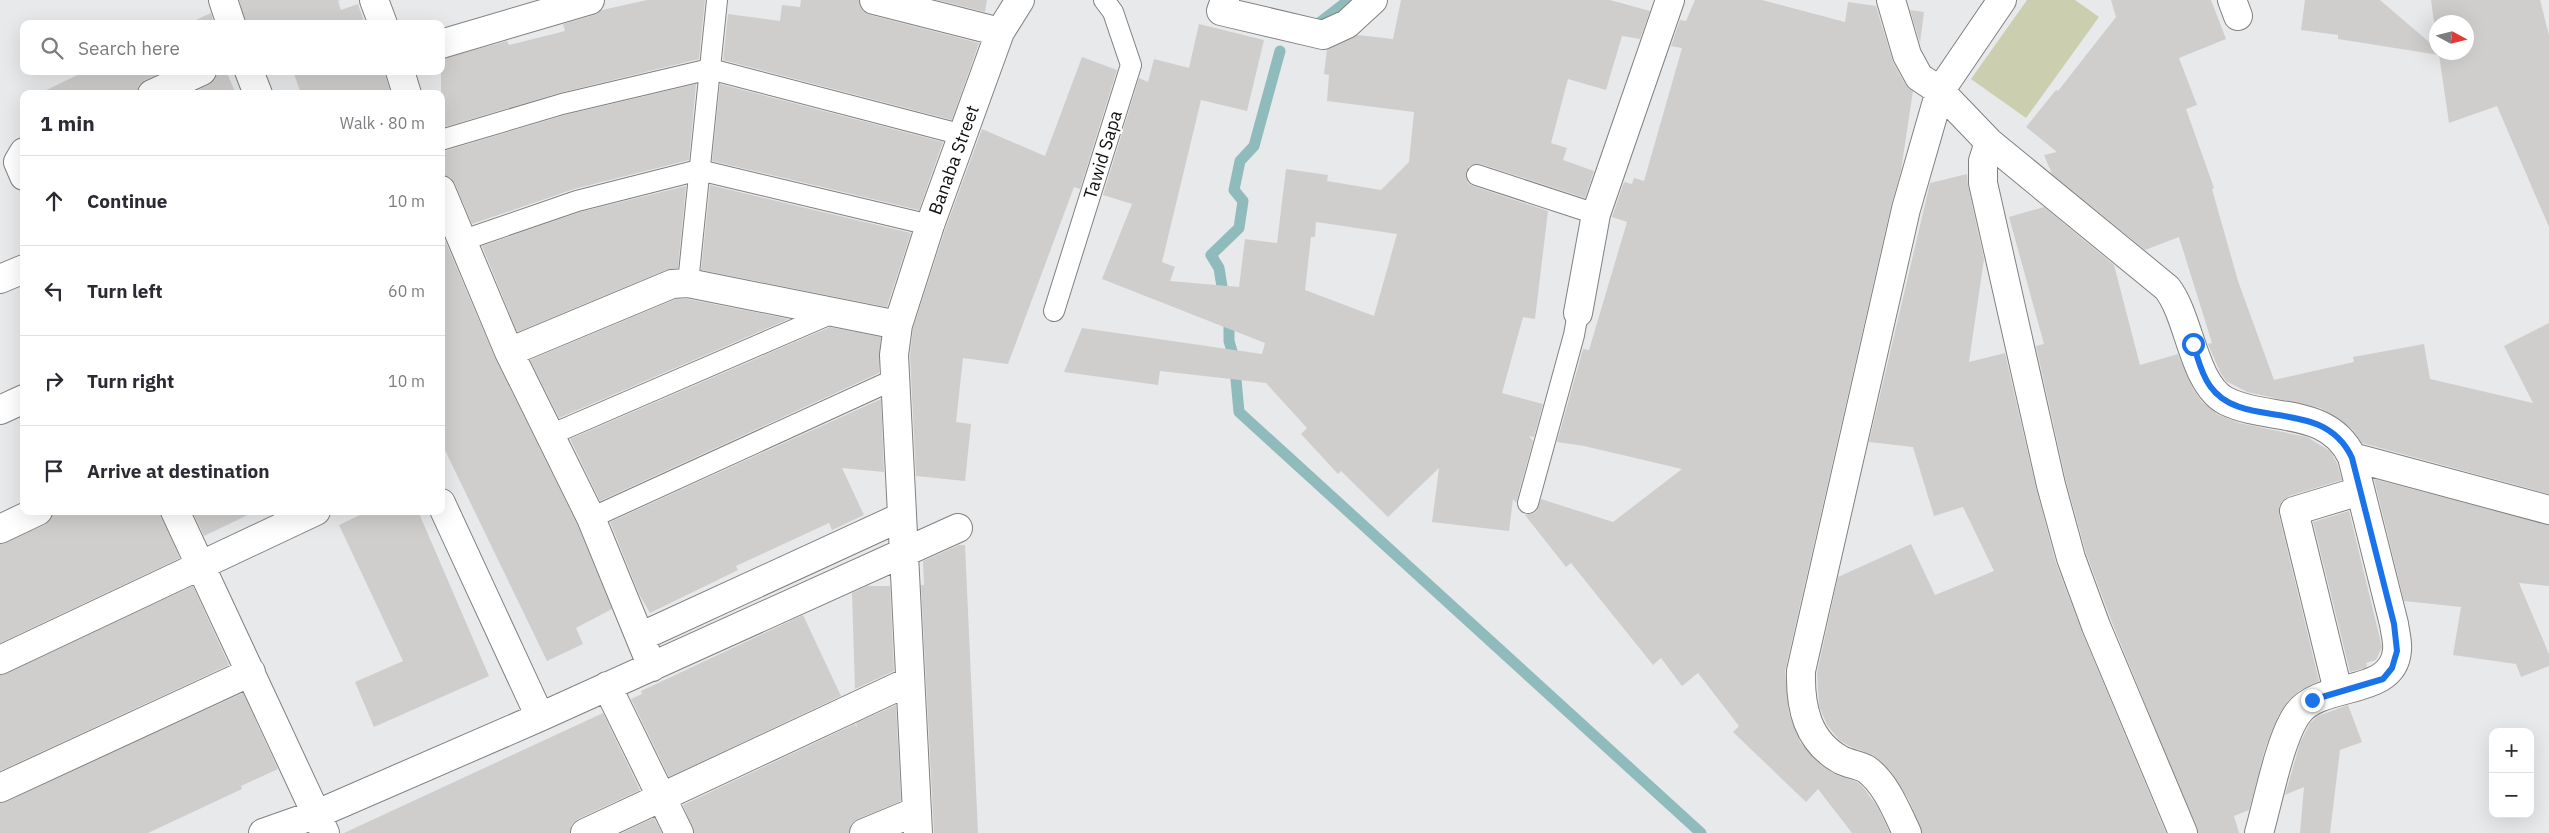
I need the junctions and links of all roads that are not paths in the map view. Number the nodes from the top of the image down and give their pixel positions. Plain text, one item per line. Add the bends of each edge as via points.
1 (223, 0) edge
2 (374, 0) edge
3 (590, 0) edge
4 (717, 0) edge
5 (874, 0) edge
6 (1020, 0) edge
7 (1104, 0) edge
8 (1373, 0) edge
9 (1670, 0) edge
10 (1891, 0) edge
11 (2002, 0) edge
12 (1223, 5) edge
13 (230, 20) edge
14 (381, 20) edge
15 (1000, 32) junction
16 (445, 43) edge
17 (710, 70) junction
18 (193, 75) edge
19 (251, 75) edge
20 (401, 75) edge
21 (161, 90) edge
22 (256, 90) edge
23 (406, 90) edge
24 (1940, 91) junction
25 (963, 135) junction
26 (445, 139) edge
27 (1989, 142) junction
28 (700, 170) junction
29 (1477, 175) dead end
30 (445, 200) edge
31 (1596, 214) junction
32 (930, 225) junction
33 (461, 241) junction
34 (20, 271) edge
35 (0, 279) edge
36 (688, 283) junction
37 (1054, 311) dead end
38 (835, 312) junction
39 (1578, 313) joint
40 (898, 325) junction
41 (509, 352) junction
42 (895, 379) junction
43 (20, 401) edge
44 (0, 410) edge
45 (550, 435) junction
46 (2352, 458) junction
47 (2360, 492) junction
48 (1528, 503) dead end
49 (2549, 510) edge
50 (445, 512) edge
51 (30, 515) edge
52 (177, 515) edge
53 (308, 515) edge
54 (901, 517) junction
55 (591, 518) junction
56 (958, 528) dead end
57 (0, 529) edge
58 (903, 553) junction
59 (200, 566) junction
60 (640, 637) junction
61 (0, 660) edge
62 (652, 667) junction
63 (251, 672) junction
64 (910, 681) junction
65 (607, 686) junction
66 (2338, 691) junction
67 (540, 717) junction
68 (0, 788) edge
69 (662, 797) junction
70 (917, 822) edge
71 (321, 824) edge
72 (264, 833) edge
73 (585, 833) edge
74 (679, 833) edge
75 (864, 833) edge
76 (1907, 833) edge
77 (2183, 833) edge
78 (2259, 833) edge

1 - 13 street
2 - 14 street
3 - 16 street
4 - 17 lane
5 - 15 street
6 - 15 street, Banaba Street
7 - 37 lane, Tawid Sapa via 1113,12 1130,65
8 - 12 street via 1347,24 1323,35
9 - 31 street
10 - 24 street via 1907,55 1919,77
11 - 24 street
15 - 25 street, Banaba Street
17 - 25 lane
17 - 26 lane via 562,104
17 - 28 lane
18 - 21 street
19 - 22 street
20 - 23 street
24 - 27 street
24 - 76 street via 1906,209 1801,671 1800,695 1805,718 1814,736 1825,749 1865,769 1872,776 1887,794
25 - 32 street, Banaba Street
27 - 46 street via 2167,288 2176,298 2203,374 2211,388 2224,400 2245,408 2314,422 2345,442
27 - 77 street via 1983,160 1983,183 2065,536 2096,626
28 - 32 lane
28 - 33 lane via 577,201
28 - 36 lane
29 - 31 lane
30 - 33 street
31 - 39 street
32 - 40 street, Banaba Street
33 - 41 street
34 - 35 street
36 - 38 street
36 - 41 street via 672,284
38 - 40 street
38 - 45 lane
39 - 48 lane
40 - 42 street, Banaba Street
41 - 45 street
42 - 54 street, Banaba Street
42 - 55 lane
43 - 44 street
45 - 55 street
46 - 47 street
46 - 49 street
47 - 66 street via 2394,624 2397,651 2392,668 2383,679
47 - 66 street via 2294,511
50 - 67 street
51 - 57 street
52 - 59 street
53 - 59 street
54 - 58 street, Banaba Street
54 - 60 street
55 - 60 street
56 - 58 street
58 - 62 street
58 - 64 street, Banaba Street
59 - 61 street
59 - 63 street
60 - 62 street
62 - 65 street
63 - 68 street
63 - 71 street
64 - 69 street
64 - 70 street, Banaba Street
65 - 67 street
65 - 69 street
66 - 78 street via 2312,700 2298,713 2287,732
67 - 71 street
69 - 73 street
69 - 74 street
70 - 75 street
71 - 72 street

